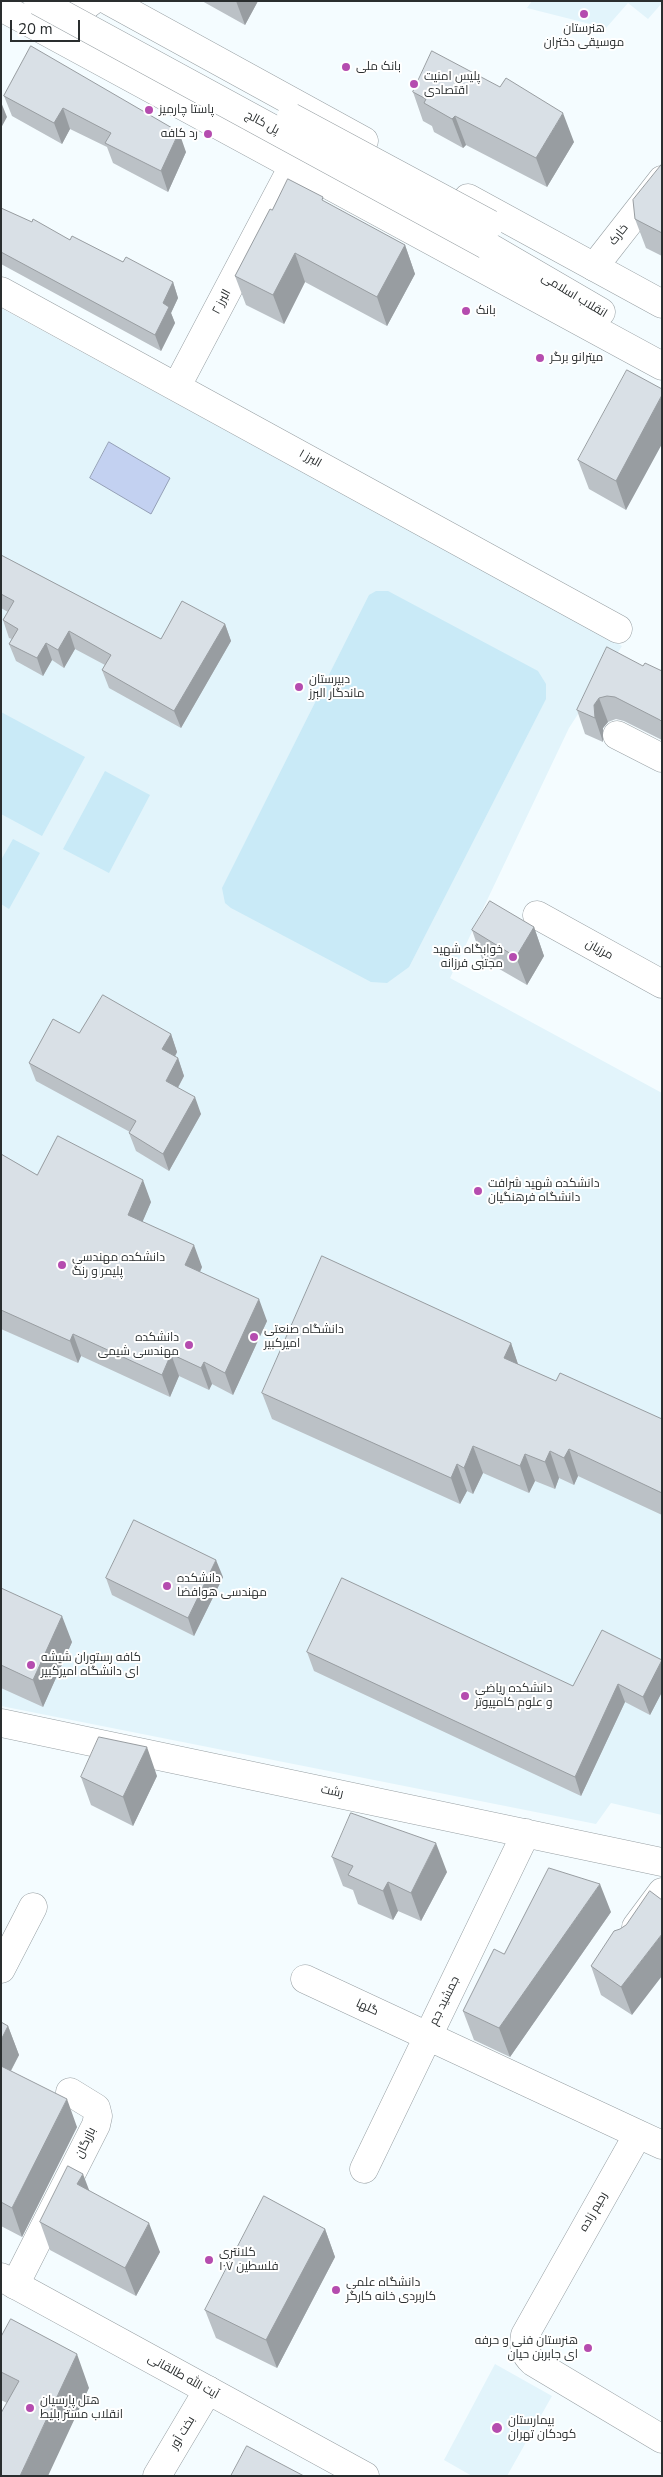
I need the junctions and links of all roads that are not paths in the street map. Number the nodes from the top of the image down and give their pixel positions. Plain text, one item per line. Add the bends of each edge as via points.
1 (38, 1) edge
2 (78, 1) edge
3 (92, 1) edge
4 (108, 1) edge
5 (1, 7) edge
6 (82, 51) junction
7 (294, 164) junction
8 (662, 180) edge
9 (488, 235) junction
10 (594, 267) junction
11 (1, 291) edge
12 (662, 304) edge
13 (662, 317) edge
14 (662, 348) edge
15 (662, 366) edge
16 (178, 386) junction
17 (618, 629) dead end
18 (617, 735) dead end
19 (662, 758) edge
20 (537, 915) dead end
21 (662, 984) edge
22 (1, 1723) edge
23 (526, 1833) junction
24 (662, 1862) edge
25 (662, 1892) edge
26 (33, 1907) dead end
27 (9, 1934) edge
28 (624, 1944) edge
29 (1, 1969) edge
30 (305, 1979) dead end
31 (428, 2036) junction
32 (70, 2092) dead end
33 (650, 2140) edge
34 (364, 2169) dead end
35 (8, 2281) edge
36 (208, 2390) junction
37 (662, 2439) edge
38 (157, 2476) edge
39 (365, 2476) edge

1 - 9 street, پل کالج, bridge
2 - 9 street, پل کالج, bridge
3 - 6 street via 79,15 76,27
4 - 10 street
5 - 6 street
6 - 7 street
7 - 15 street
7 - 16 street, البرز ۲
8 - 10 street, خارک
9 - 13 street, انقلاب اسلامی
9 - 14 street, انقلاب اسلامی
10 - 12 street
11 - 16 street, البرز ۱
16 - 17 street, البرز ۱
18 - 19 street
20 - 21 street, مرزبان
22 - 23 street, رشت
23 - 24 street, رشت
23 - 31 street, جمشید جم
25 - 28 street
26 - 27 street
27 - 29 street
30 - 31 street, گلها
31 - 33 street, رحیم زاده
31 - 34 street, جمشید جم
32 - 35 street, بازرگان via 96,2108 96,2125
33 - 37 street, رحیم زاده via 530,2326 524,2343 527,2356 533,2362
35 - 36 street, آیت الله طالقانی
36 - 38 street, بخت آور
36 - 39 street, آیت الله طالقانی

